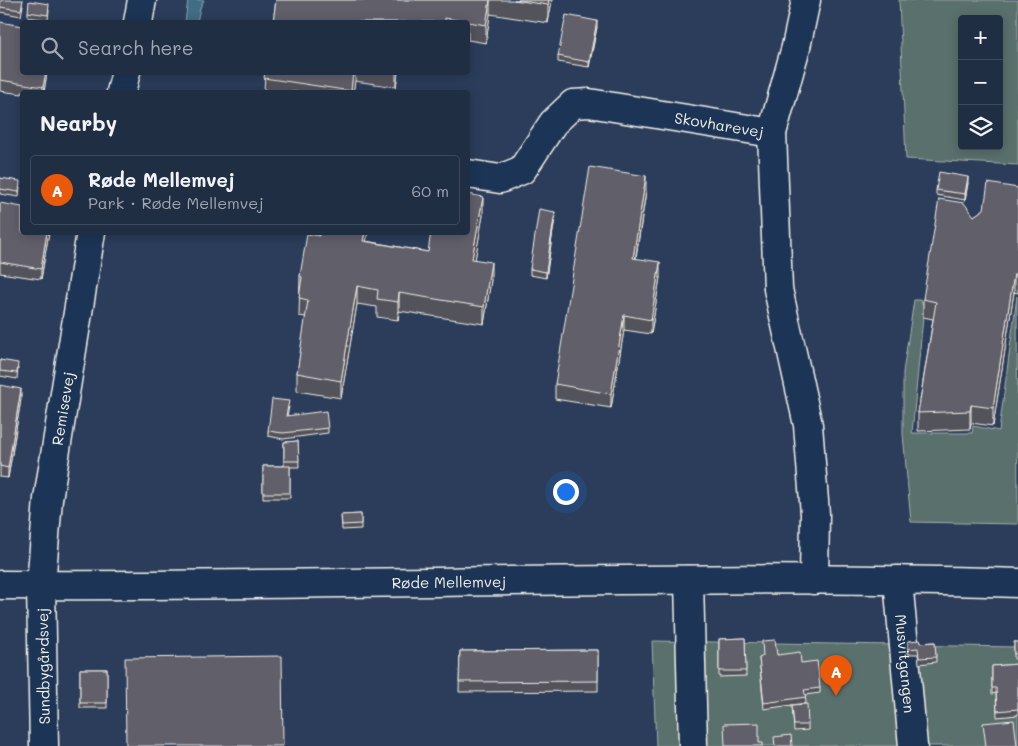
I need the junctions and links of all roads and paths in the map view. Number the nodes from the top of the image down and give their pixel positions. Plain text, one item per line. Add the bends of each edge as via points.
1 (142, 0) edge
2 (806, 0) edge
3 (138, 20) edge
4 (125, 75) edge
5 (122, 90) edge
6 (772, 133) junction
7 (470, 174) edge
8 (90, 235) edge
9 (690, 580) junction
10 (814, 580) junction
11 (898, 580) junction
12 (1018, 584) edge
13 (0, 585) edge
14 (41, 585) junction
15 (44, 746) edge
16 (693, 746) edge
17 (913, 746) edge

1 - 3 street
2 - 6 street, Skovharevej
4 - 5 street
6 - 7 street, Skovharevej via 589,102 573,104 553,123 522,170 500,179
6 - 10 street via 778,290 808,425 815,514
8 - 14 street, Remisevej via 48,499
9 - 10 street, Røde Mellemvej
9 - 14 street, Røde Mellemvej
9 - 16 street
10 - 11 street, Røde Mellemvej
11 - 12 street, Røde Mellemvej
11 - 17 street, Musvitgangen
13 - 14 street, Røde Mellemvej
14 - 15 street, Sundbygårdsvej

